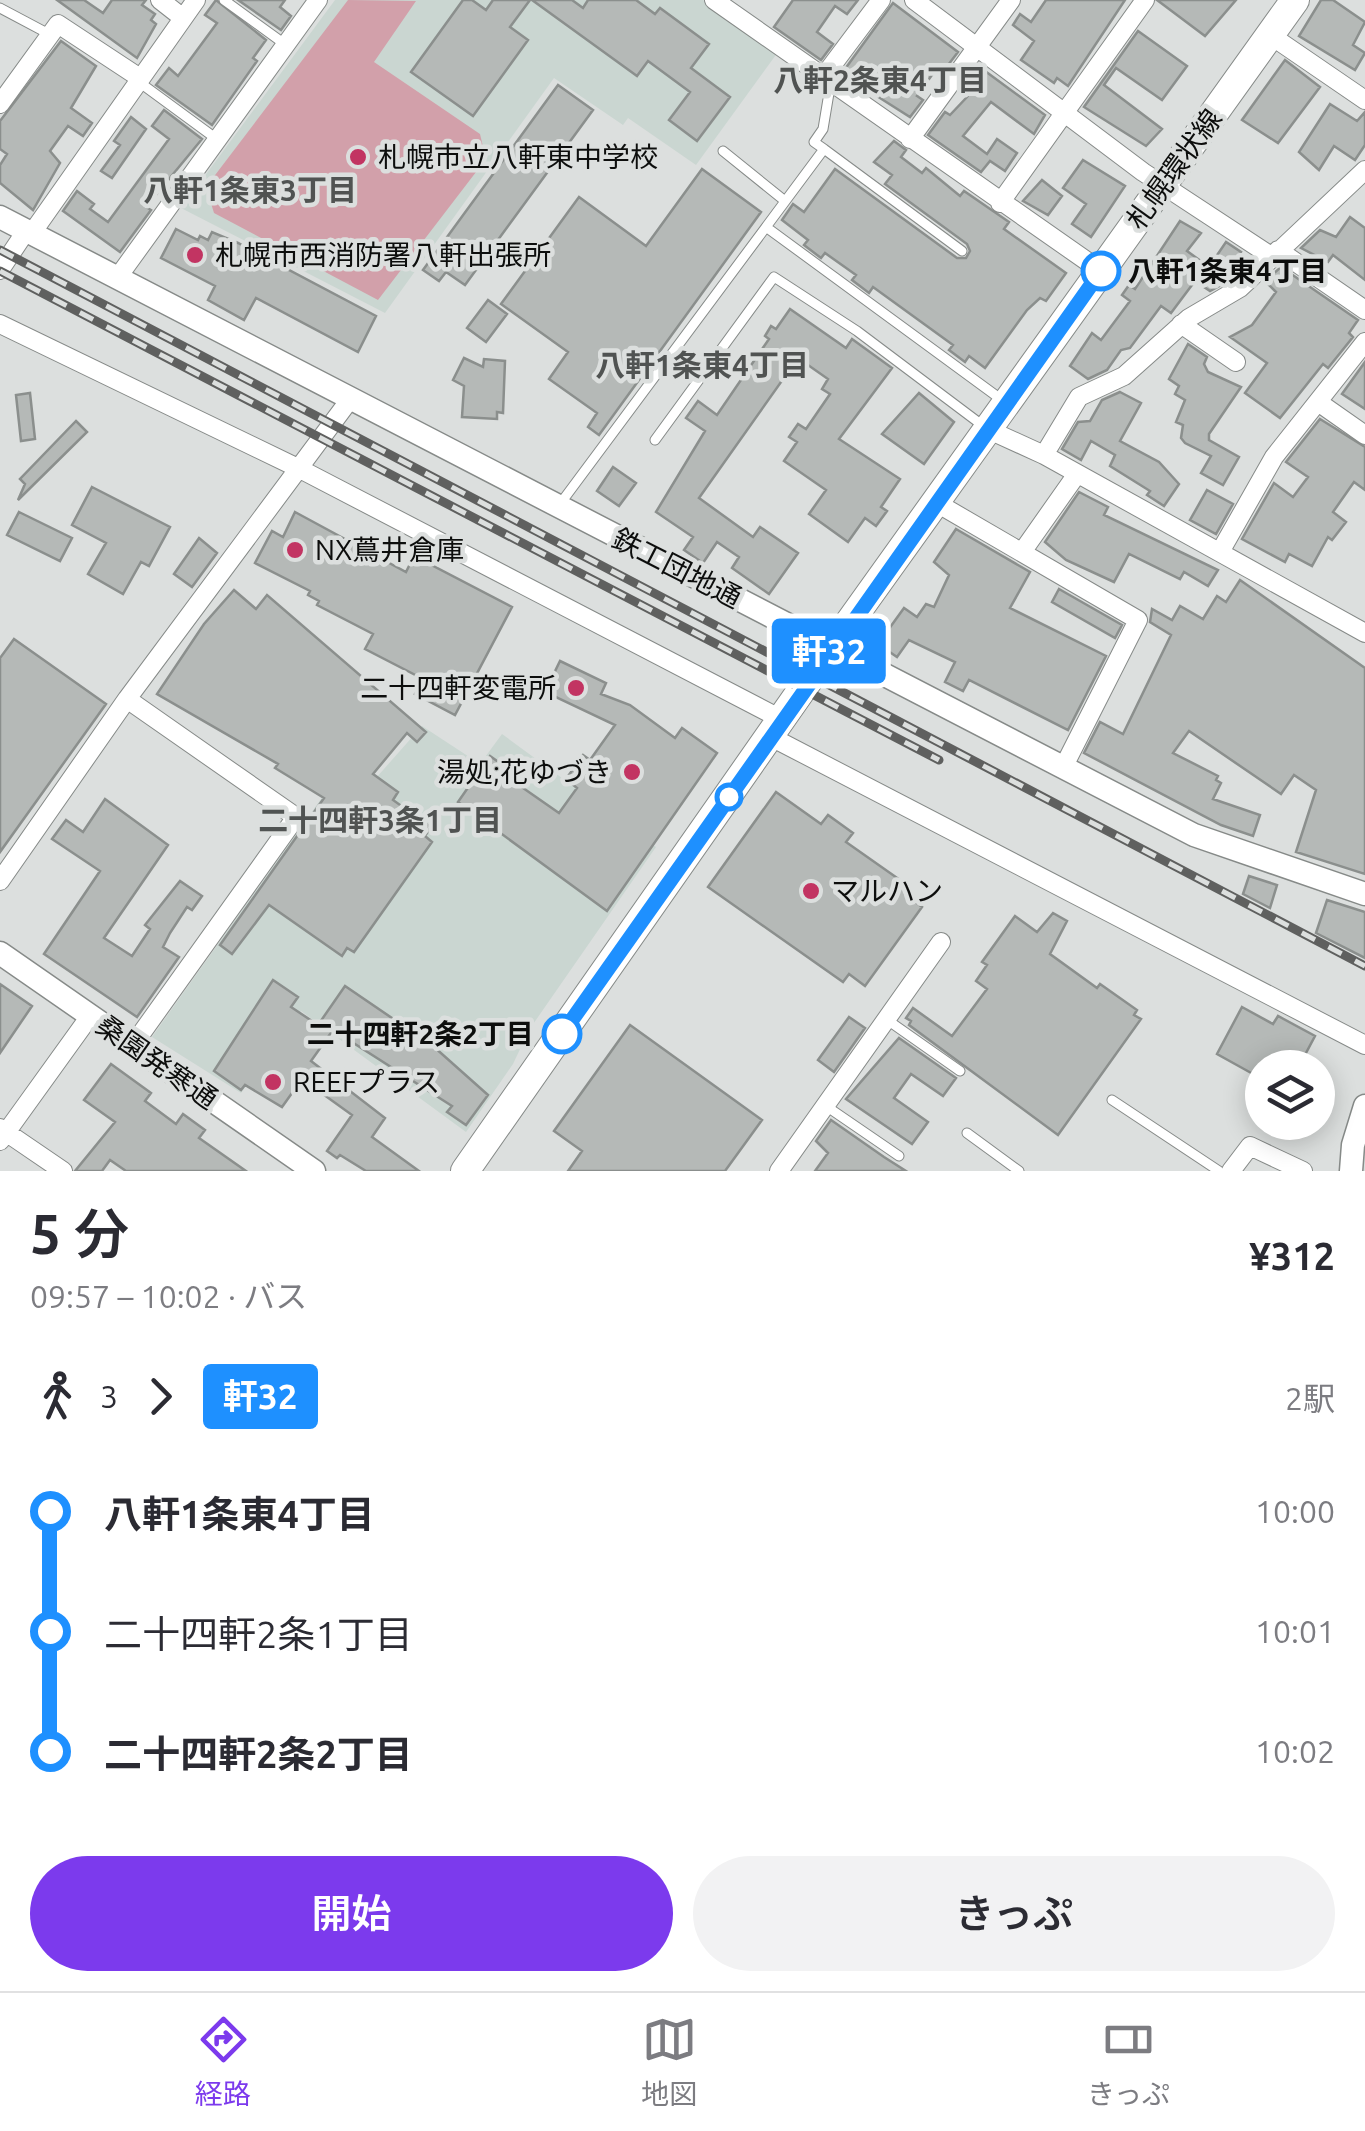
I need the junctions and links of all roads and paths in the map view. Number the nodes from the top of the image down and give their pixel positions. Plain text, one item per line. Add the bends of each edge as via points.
1 (160, 0) edge
2 (196, 0) edge
3 (224, 0) edge
4 (318, 0) edge
5 (714, 0) edge
6 (881, 0) edge
7 (914, 0) edge
8 (1010, 0) edge
9 (1145, 0) edge
10 (1291, 1) edge
11 (736, 6) edge
12 (0, 8) edge
13 (183, 18) junction
14 (49, 34) junction
15 (1270, 34) junction
16 (286, 45) junction
17 (979, 48) junction
18 (828, 78) junction
19 (139, 80) junction
20 (1365, 100) edge
21 (0, 104) edge
22 (1066, 110) junction
23 (910, 139) junction
24 (218, 140) junction
25 (824, 149) junction
26 (723, 152) dead end
27 (1365, 170) edge
28 (1164, 183) junction
29 (786, 201) junction
30 (1000, 203) junction
31 (0, 217) edge
32 (766, 226) junction
33 (29, 232) junction
34 (962, 251) dead end
35 (1274, 253) junction
36 (0, 270) edge
37 (1101, 271) junction
38 (118, 278) junction
39 (1365, 310) edge
40 (0, 324) edge
41 (1182, 324) junction
42 (1365, 342) edge
43 (1236, 362) dead end
44 (351, 398) junction
45 (1318, 402) junction
46 (1006, 403) junction
47 (987, 429) junction
48 (1365, 436) edge
49 (655, 440) dead end
50 (1044, 455) junction
51 (300, 469) junction
52 (1077, 474) junction
53 (936, 502) junction
54 (558, 506) junction
55 (1022, 552) junction
56 (1220, 552) junction
57 (1365, 633) edge
58 (831, 648) junction
59 (127, 699) junction
60 (777, 728) junction
61 (1064, 766) junction
62 (0, 881) edge
63 (1365, 894) edge
64 (940, 942) dead end
65 (0, 953) edge
66 (90, 1016) junction
67 (886, 1019) junction
68 (133, 1045) junction
69 (1365, 1045) edge
70 (960, 1071) dead end
71 (1112, 1100) dead end
72 (826, 1106) junction
73 (1365, 1106) edge
74 (2, 1133) edge
75 (967, 1133) dead end
76 (899, 1156) dead end
77 (309, 1170) edge
78 (63, 1171) edge
79 (465, 1171) edge
80 (780, 1171) edge
81 (1019, 1171) edge
82 (1218, 1171) edge
83 (1231, 1171) edge
84 (1303, 1171) edge
85 (1351, 1171) edge

1 - 13 street
2 - 13 street
3 - 16 lane
4 - 16 street
5 - 11 street
6 - 18 street
7 - 17 street
8 - 17 street
9 - 22 street
10 - 15 main road, 札幌環状線
11 - 18 street
12 - 14 lane
13 - 19 street
14 - 19 street via 58,24
14 - 21 street
15 - 20 street
15 - 28 main road, 札幌環状線
16 - 24 street
17 - 22 street
17 - 23 street
18 - 23 street
18 - 25 lane via 823,129 814,142
19 - 24 lane
19 - 33 street
22 - 28 street
22 - 30 street
23 - 30 street
24 - 38 street
25 - 29 lane
25 - 34 lane
26 - 29 lane
27 - 35 street
28 - 35 street
28 - 37 main road, 札幌環状線
29 - 32 lane
30 - 37 street
31 - 33 street, 鉄工団地通
32 - 46 lane
32 - 54 lane
33 - 36 street
33 - 38 street, 鉄工団地通
35 - 39 street
35 - 41 street via 1240,288
37 - 46 main road, 札幌環状線
38 - 44 street, 鉄工団地通
40 - 51 street
41 - 43 street
41 - 50 street via 1124,376 1079,397
42 - 45 street
44 - 51 street
44 - 54 street, 鉄工団地通
45 - 48 street
45 - 56 street via 1274,456
46 - 47 main road, 札幌環状線
47 - 49 lane via 774,277
47 - 50 street
47 - 53 main road, 札幌環状線
50 - 52 street
51 - 59 street
51 - 60 street
52 - 55 street
52 - 56 street
53 - 55 street
53 - 58 main road, 札幌環状線
54 - 58 street, 鉄工団地通
55 - 61 street via 1138,620
56 - 57 street
58 - 60 main road, 札幌環状線
58 - 61 street, 鉄工団地通
59 - 62 street
59 - 68 street via 296,817
60 - 69 street
60 - 79 main road, 札幌環状線
61 - 63 street, 鉄工団地通 via 1194,835
64 - 67 street
65 - 66 street, 桑園発寒通
66 - 68 street, 桑園発寒通
66 - 74 street
67 - 70 lane
67 - 72 street
68 - 77 street, 桑園発寒通
71 - 82 lane
72 - 76 lane
72 - 80 street
73 - 85 street
74 - 78 street
75 - 81 lane
83 - 84 street via 1250,1146

